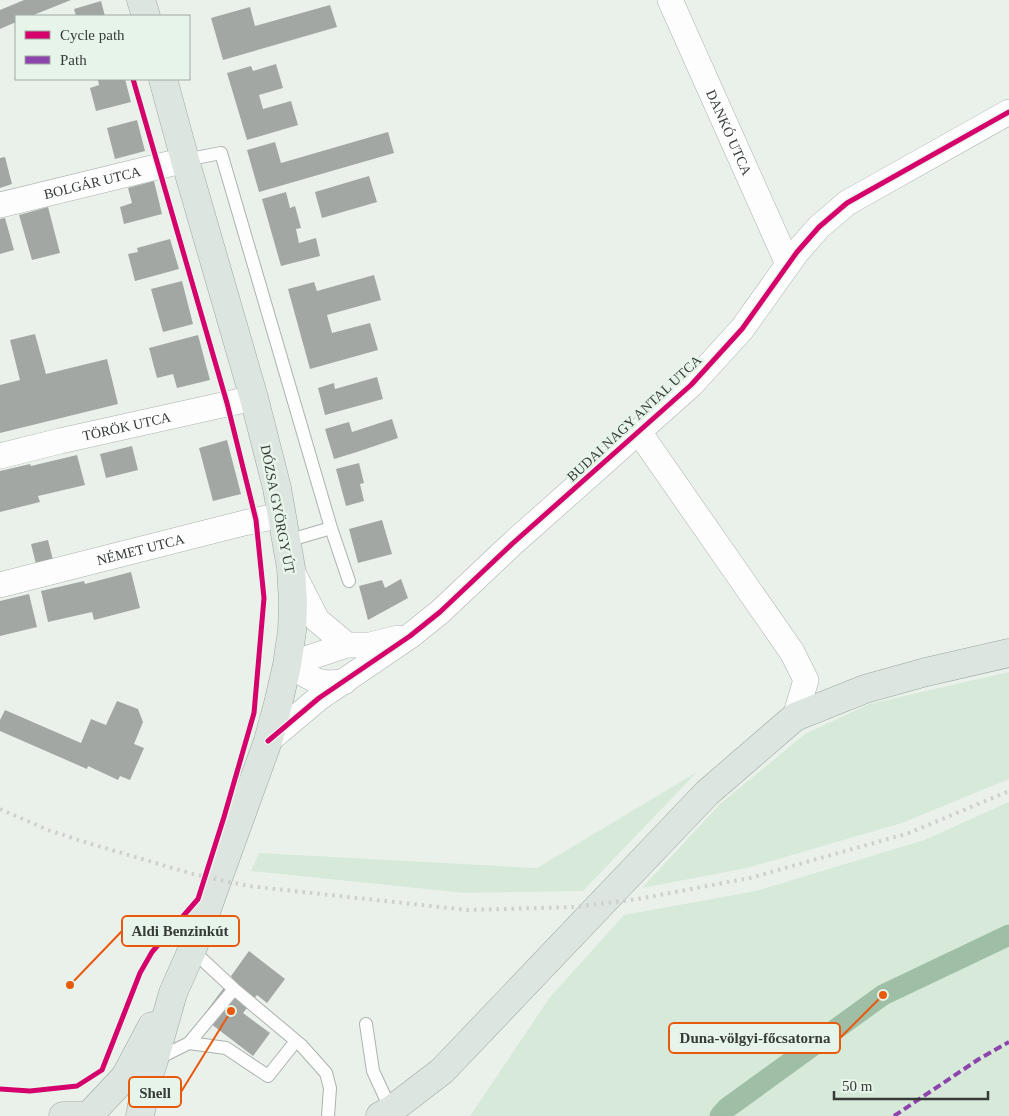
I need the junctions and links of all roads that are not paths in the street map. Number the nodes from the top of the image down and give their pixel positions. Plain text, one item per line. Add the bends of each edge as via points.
1 (141, 0) edge
2 (670, 0) edge
3 (146, 15) edge
4 (163, 80) edge
5 (1009, 112) edge
6 (185, 160) junction
7 (0, 205) edge
8 (788, 264) junction
9 (254, 398) junction
10 (638, 432) junction
11 (0, 456) edge
12 (281, 515) junction
13 (331, 528) junction
14 (287, 542) junction
15 (291, 568) junction
16 (349, 582) dead end
17 (0, 585) edge
18 (410, 636) junction
19 (347, 645) junction
20 (1009, 652) edge
21 (287, 665) junction
22 (344, 682) junction
23 (795, 717) junction
24 (268, 740) junction
25 (192, 950) junction
26 (234, 988) junction
27 (173, 993) junction
28 (366, 1024) dead end
29 (296, 1041) junction
30 (189, 1043) junction
31 (154, 1060) junction
32 (385, 1113) edge
33 (87, 1114) edge
34 (63, 1116) edge
35 (132, 1116) edge
36 (140, 1116) edge
37 (328, 1116) edge

1 - 3 main road
2 - 8 street, DANKÓ UTCA
4 - 6 main road, DÓZSA GYÖRGY ÚT
5 - 8 street, BUDAI NAGY ANTAL UTCA via 847,203 819,227
6 - 7 street, BOLGÁR UTCA
6 - 9 main road, DÓZSA GYÖRGY ÚT
6 - 13 lane via 221,153
8 - 10 street, BUDAI NAGY ANTAL UTCA via 742,329 691,385
9 - 11 street, TÖRÖK UTCA
9 - 12 main road, DÓZSA GYÖRGY ÚT
10 - 18 street, BUDAI NAGY ANTAL UTCA
10 - 23 street via 792,652 806,680
12 - 14 main road, DÓZSA GYÖRGY ÚT
12 - 17 street, NÉMET UTCA
13 - 14 lane
13 - 16 lane
14 - 15 main road, DÓZSA GYÖRGY ÚT
15 - 19 street via 317,620
15 - 21 main road, DÓZSA GYÖRGY ÚT via 292,631
18 - 19 street, BUDAI NAGY ANTAL UTCA via 370,645
18 - 22 street, BUDAI NAGY ANTAL UTCA
19 - 21 street, BUDAI NAGY ANTAL UTCA
20 - 23 main road via 865,690
21 - 22 street via 317,681
21 - 24 main road, DÓZSA GYÖRGY ÚT
22 - 24 street, BUDAI NAGY ANTAL UTCA
23 - 32 main road via 707,792 442,1072
24 - 25 main road, DÓZSA GYÖRGY ÚT
25 - 26 lane
25 - 27 main road, DÓZSA GYÖRGY ÚT
26 - 29 lane
26 - 30 lane
27 - 31 main road
27 - 33 main road via 125,1077
28 - 32 lane via 373,1071
29 - 30 lane via 268,1076 226,1048
29 - 37 lane via 326,1073 330,1088
30 - 31 lane
31 - 36 main road
33 - 34 main road
33 - 35 main road via 110,1108 126,1111

